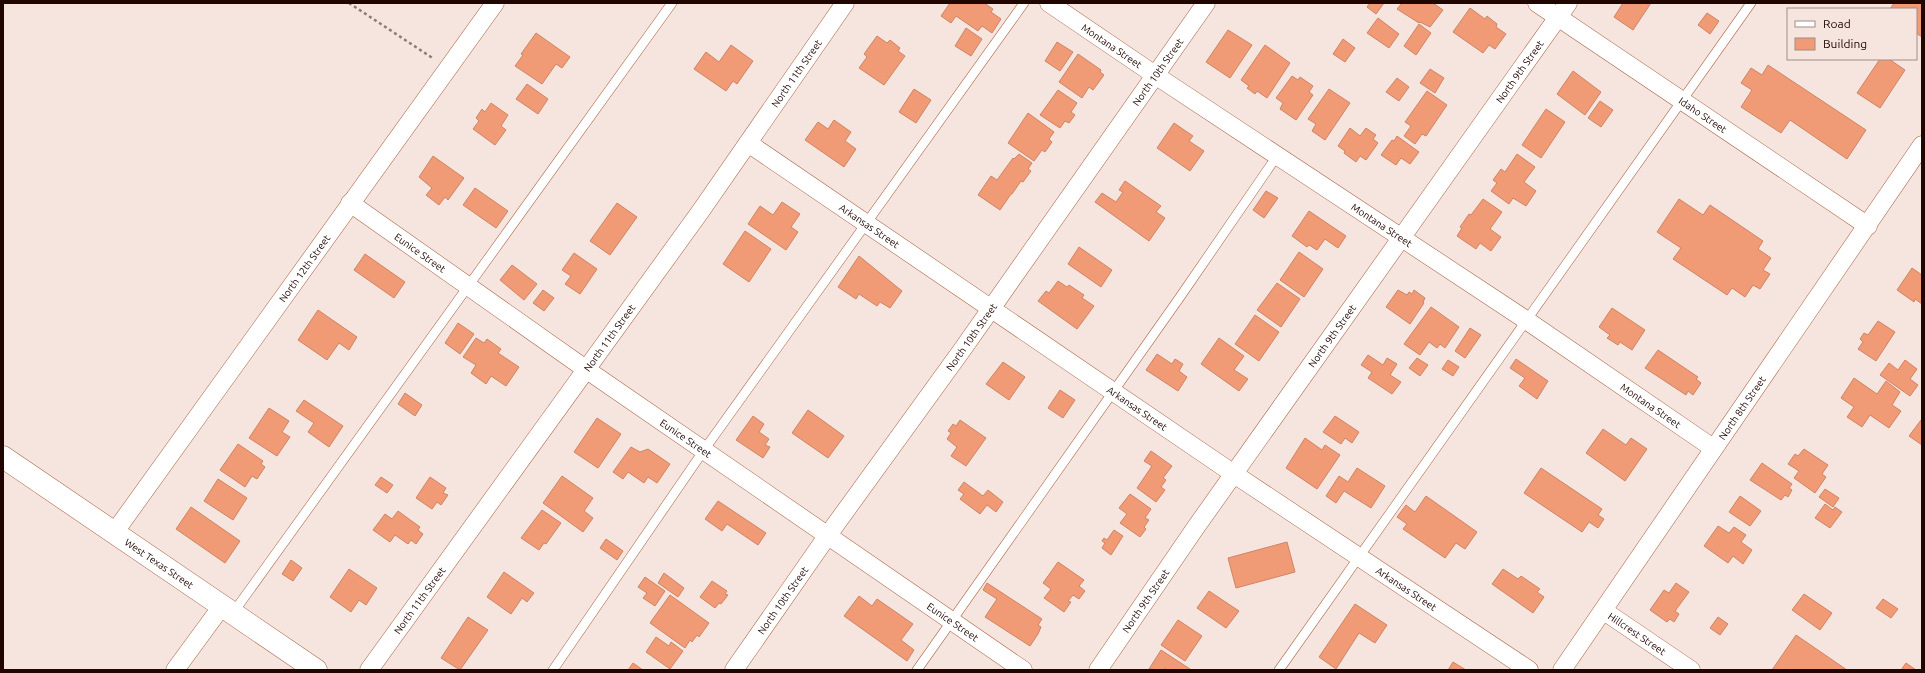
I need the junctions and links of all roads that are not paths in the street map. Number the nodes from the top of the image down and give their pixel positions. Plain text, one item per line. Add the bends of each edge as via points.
1 (495, 3) edge
2 (672, 3) edge
3 (845, 3) edge
4 (1024, 3) edge
5 (1050, 3) edge
6 (1206, 3) edge
7 (1537, 3) edge
8 (1751, 3) edge
9 (1563, 10) edge
10 (1155, 75) junction
11 (1682, 101) junction
12 (748, 143) junction
13 (1920, 153) edge
14 (1277, 156) junction
15 (350, 203) junction
16 (867, 224) junction
17 (1868, 226) junction
18 (1402, 237) junction
19 (468, 286) junction
20 (991, 309) junction
21 (1526, 320) junction
22 (587, 370) junction
23 (1114, 392) junction
24 (1714, 448) junction
25 (704, 450) junction
26 (3, 457) edge
27 (1234, 474) junction
28 (114, 533) junction
29 (828, 535) junction
30 (1358, 557) junction
31 (228, 610) junction
32 (1604, 611) junction
33 (952, 621) junction
34 (175, 670) edge
35 (316, 670) edge
36 (369, 670) edge
37 (553, 670) edge
38 (734, 670) edge
39 (917, 670) edge
40 (1023, 670) edge
41 (1098, 670) edge
42 (1279, 670) edge
43 (1529, 670) edge
44 (1562, 670) edge
45 (1691, 670) edge

1 - 15 street, North 12th Street
2 - 19 lane
3 - 12 street, North 11th Street
4 - 16 lane
5 - 10 street, Montana Street
6 - 10 street, North 10th Street
7 - 9 street, Idaho Street
8 - 11 lane
9 - 11 street, Idaho Street
9 - 18 street, North 9th Street
10 - 14 street, Montana Street
10 - 20 street, North 10th Street
11 - 17 street, Idaho Street
11 - 21 lane
12 - 16 street, Arkansas Street
12 - 22 street, North 11th Street
13 - 17 street, North 8th Street
14 - 18 street, Montana Street
14 - 23 lane
15 - 19 street, Eunice Street
15 - 28 street, North 12th Street
16 - 20 street, Arkansas Street
16 - 25 lane
17 - 24 street, North 8th Street
18 - 21 street, Montana Street
18 - 27 street, North 9th Street
19 - 22 street, Eunice Street
19 - 31 lane
20 - 23 street, Arkansas Street
20 - 29 street, North 10th Street
21 - 24 street, Montana Street
21 - 30 lane
22 - 25 street, Eunice Street
22 - 36 street, North 11th Street
23 - 27 street, Arkansas Street
23 - 33 lane
24 - 32 street, North 8th Street
25 - 29 street, Eunice Street
25 - 37 lane
26 - 28 street, West Texas Street
27 - 30 street, Arkansas Street
27 - 41 street, North 9th Street
28 - 31 street, West Texas Street
29 - 33 street, Eunice Street
29 - 38 street, North 10th Street
30 - 42 lane
30 - 43 street, Arkansas Street
31 - 34 street
31 - 35 street, West Texas Street
32 - 44 street, North 8th Street
32 - 45 street, Hillcrest Street
33 - 39 lane
33 - 40 street, Eunice Street

